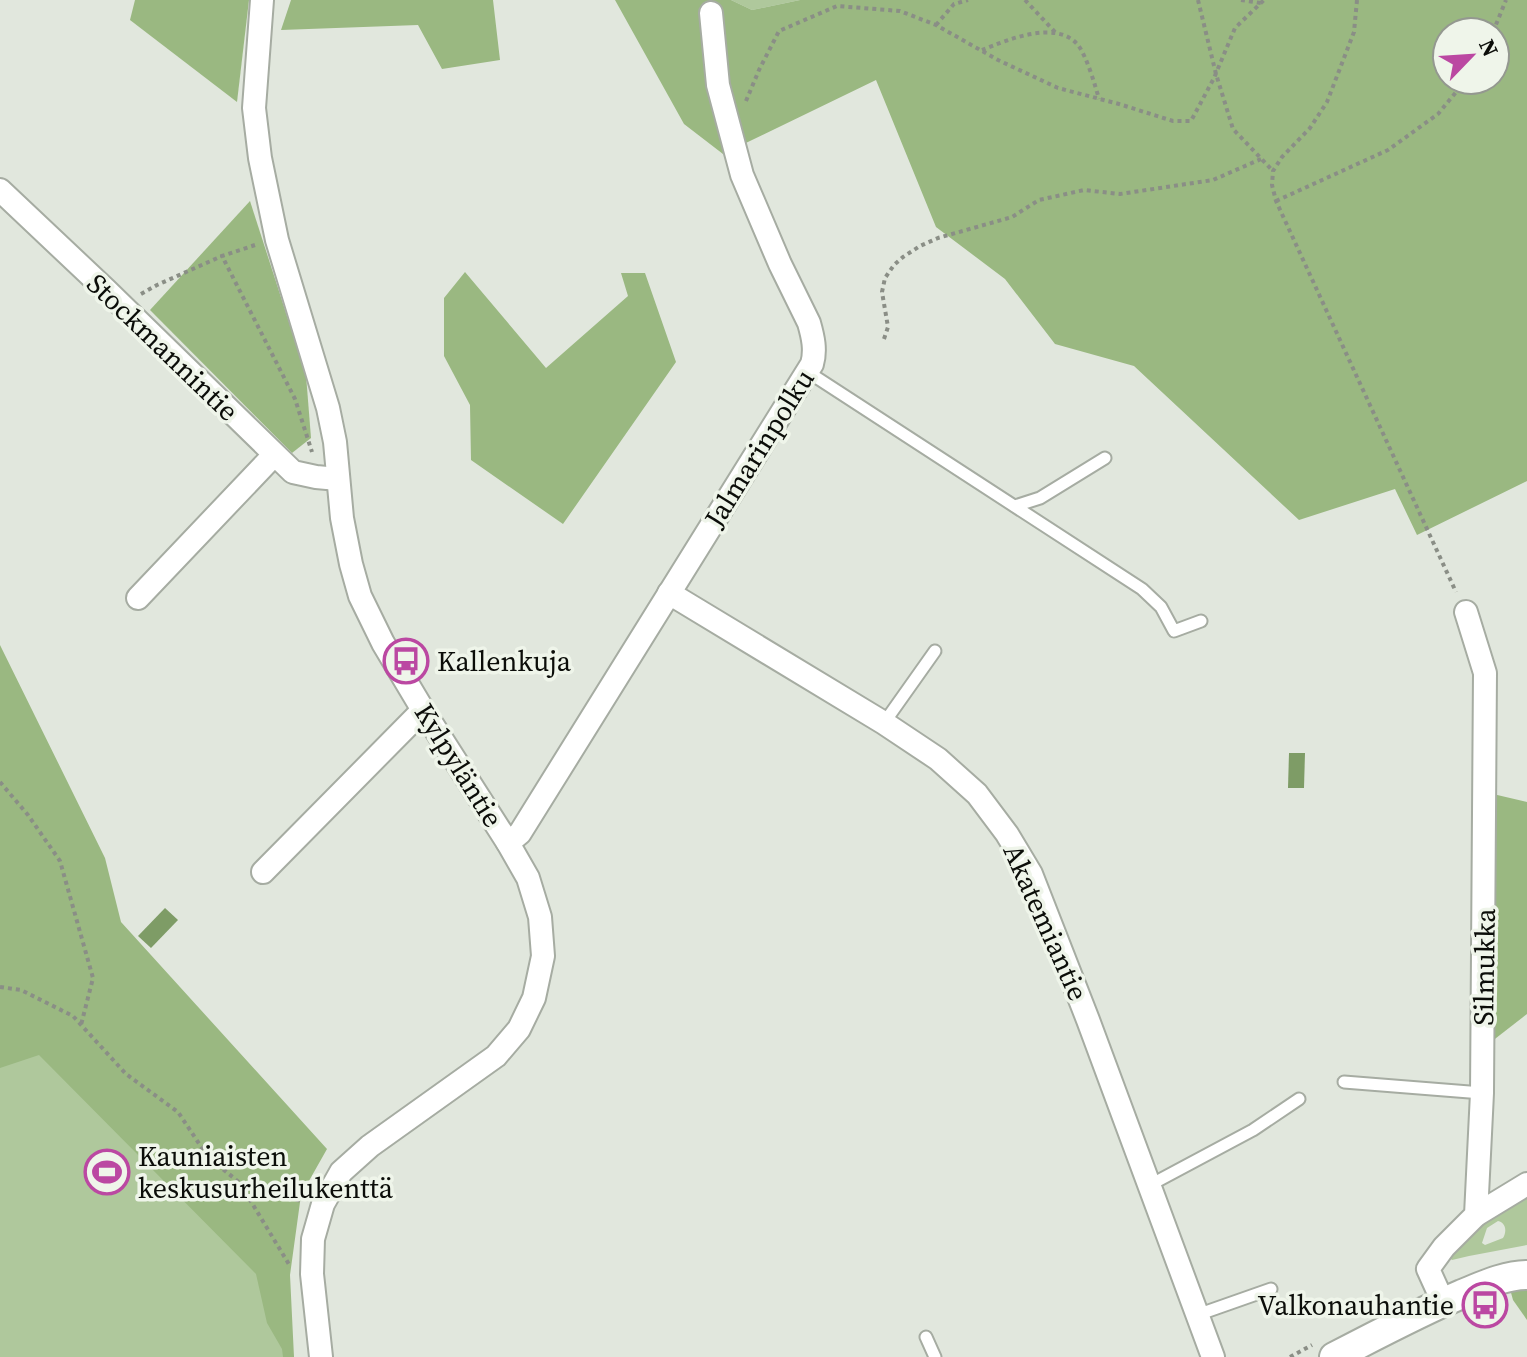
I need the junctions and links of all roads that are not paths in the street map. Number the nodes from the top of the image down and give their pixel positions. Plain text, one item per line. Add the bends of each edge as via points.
1 (262, 0) edge
2 (711, 13) dead end
3 (0, 190) edge
4 (808, 372) junction
5 (274, 455) junction
6 (1105, 458) dead end
7 (338, 479) junction
8 (1015, 506) junction
9 (669, 593) junction
10 (138, 598) dead end
11 (1466, 612) road end
12 (1201, 621) dead end
13 (935, 651) dead end
14 (423, 710) junction
15 (884, 723) junction
16 (508, 843) junction
17 (263, 872) dead end
18 (1344, 1082) dead end
19 (1482, 1093) junction
20 (1299, 1099) dead end
21 (1527, 1184) edge
22 (1150, 1185) junction
23 (1476, 1215) junction
24 (1527, 1275) edge
25 (1271, 1289) dead end
26 (1443, 1302) junction
27 (1197, 1315) junction
28 (926, 1337) dead end
29 (321, 1357) edge
30 (935, 1357) edge
31 (1213, 1357) edge
32 (1334, 1357) edge

1 - 7 street, Kylpyläntie via 254,108 260,158 277,240 326,399
2 - 4 street, Jalmarinpolku via 718,85 742,175 809,323 814,355
3 - 5 street, Stockmannintie
4 - 8 lane
4 - 9 street, Jalmarinpolku
5 - 7 street, Stockmannintie via 293,472
5 - 10 street
6 - 8 lane via 1040,498
7 - 14 street, Kylpyläntie via 360,596
8 - 12 lane via 1142,589 1161,607 1174,631
9 - 15 street, Akatemiantie
9 - 16 street, Jalmarinpolku via 520,833
11 - 19 street, Silmukka via 1485,673
13 - 15 lane
14 - 16 street, Kylpyläntie
14 - 17 street
15 - 22 street, Akatemiantie via 938,759 977,794 1031,874
16 - 29 street, Kylpyläntie via 528,878 540,917 543,956 534,998 519,1029 496,1056 341,1172 323,1204 313,1239
18 - 19 lane
19 - 23 street, Silmukka
20 - 22 lane
21 - 23 street
22 - 27 street, Akatemiantie
23 - 26 street via 1428,1269
24 - 26 street
25 - 27 lane
26 - 32 street
27 - 31 street, Akatemiantie
28 - 30 lane

